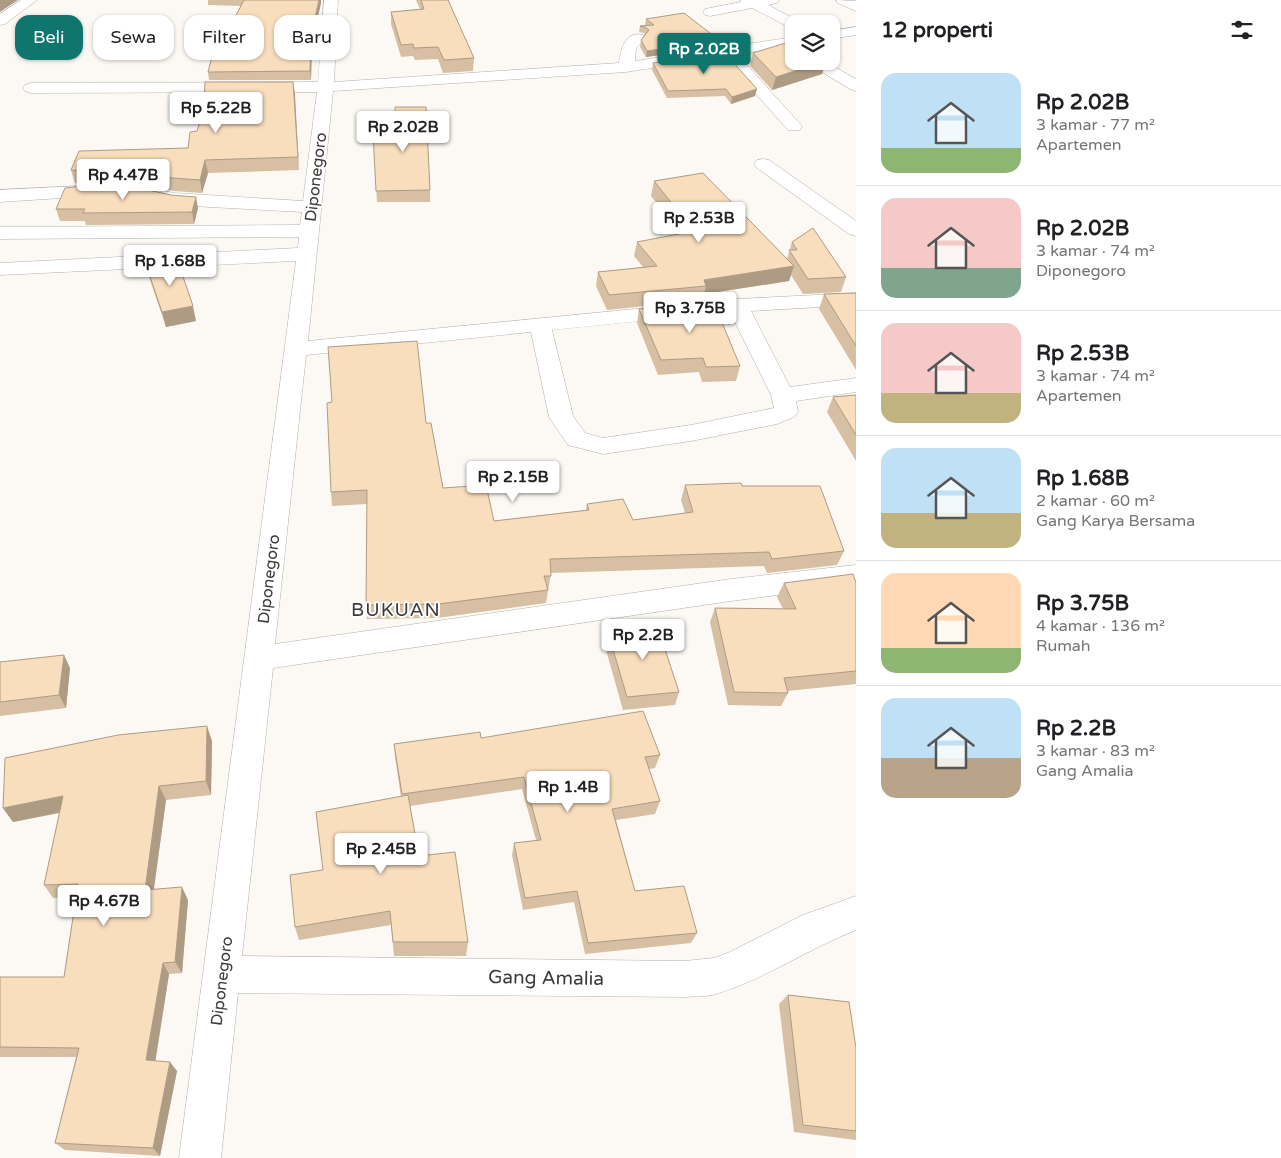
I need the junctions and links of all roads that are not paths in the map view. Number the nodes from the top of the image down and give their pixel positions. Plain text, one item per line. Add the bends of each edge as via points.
1 (30, 0) edge
2 (330, 0) edge
3 (772, 0) edge
4 (843, 0) edge
5 (751, 2) edge
6 (856, 7) edge
7 (710, 12) dead end
8 (785, 19) edge
9 (0, 21) edge
10 (856, 31) edge
11 (840, 34) edge
12 (639, 38) dead end
13 (785, 45) edge
14 (727, 52) junction
15 (626, 68) junction
16 (828, 70) edge
17 (856, 86) edge
18 (326, 87) junction
19 (31, 88) dead end
20 (794, 126) dead end
21 (763, 164) dead end
22 (113, 192) edge
23 (141, 193) edge
24 (0, 196) edge
25 (856, 230) edge
26 (309, 231) junction
27 (0, 233) edge
28 (0, 269) edge
29 (856, 299) edge
30 (736, 305) junction
31 (540, 325) junction
32 (295, 349) junction
33 (856, 385) edge
34 (783, 395) junction
35 (856, 575) edge
36 (259, 658) junction
37 (856, 913) edge
38 (221, 974) junction
39 (200, 1158) edge

1 - 9 street
2 - 18 street, Diponegoro
3 - 5 street
4 - 6 street
5 - 7 street
5 - 8 street
10 - 11 street
12 - 15 street via 629,46
13 - 14 street
14 - 15 street
14 - 20 street
15 - 18 street
16 - 17 street
18 - 19 street
18 - 26 street, Diponegoro
21 - 25 street
22 - 24 street via 85,190
23 - 26 street
26 - 27 street
26 - 28 street
26 - 32 street, Diponegoro
29 - 30 street
30 - 31 street
30 - 34 street
31 - 32 street
31 - 34 street via 561,417 577,439 591,444 603,446 691,433 777,416 786,412
32 - 36 street, Diponegoro
33 - 34 street
35 - 36 street
36 - 38 street, Diponegoro
37 - 38 street, Gang Amalia via 816,928 738,967 714,976 685,979
38 - 39 street, Diponegoro

